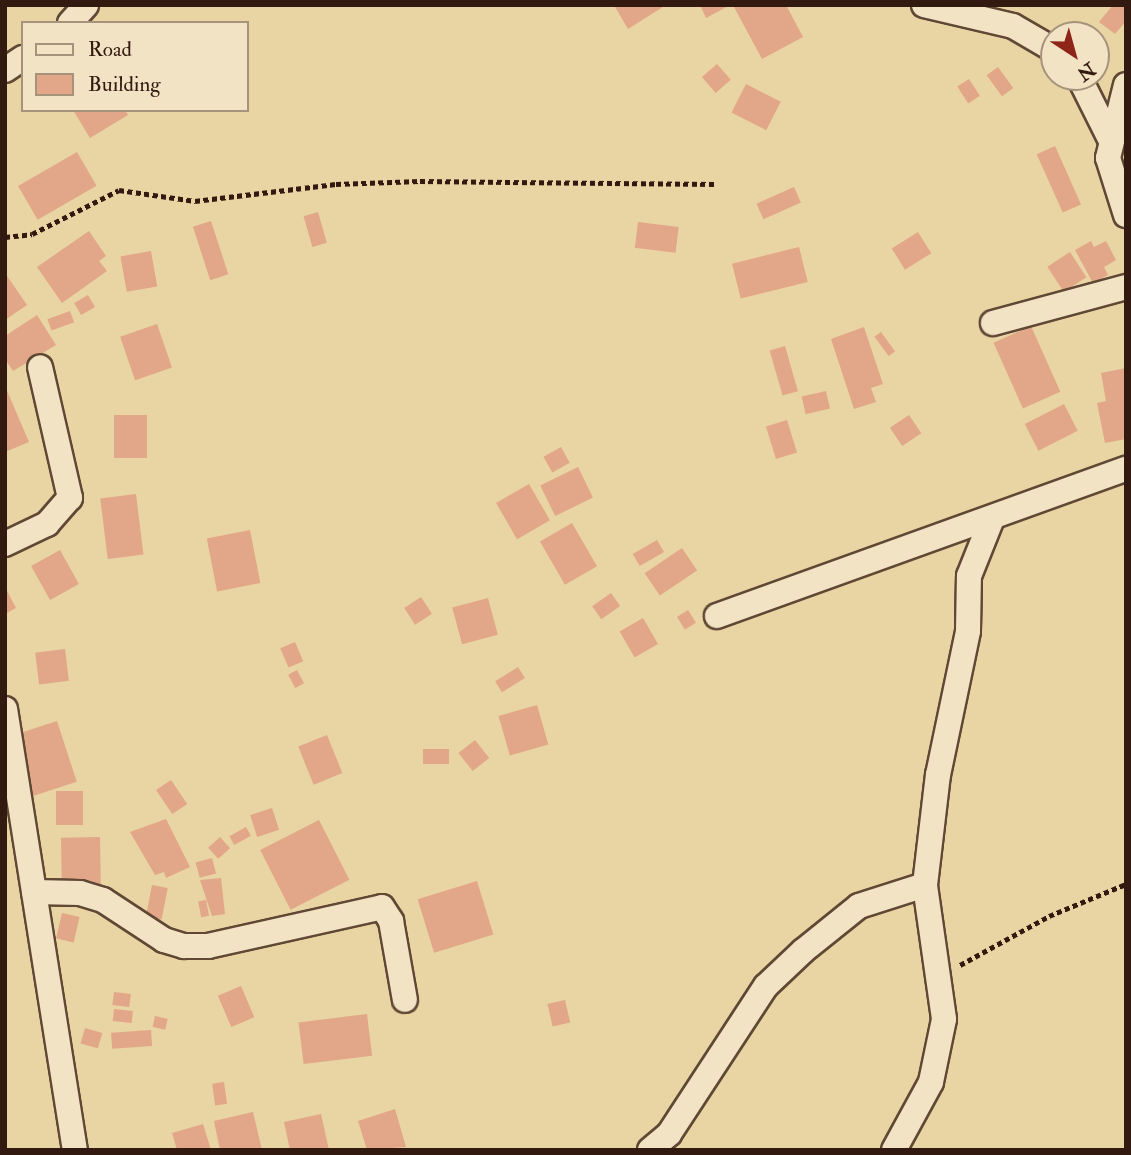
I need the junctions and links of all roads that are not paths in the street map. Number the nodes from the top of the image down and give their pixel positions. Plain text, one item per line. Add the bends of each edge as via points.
1 (86, 5) edge
2 (925, 5) edge
3 (72, 21) edge
4 (1040, 42) edge
5 (21, 59) edge
6 (5, 70) edge
7 (1126, 85) edge
8 (1086, 91) edge
9 (1111, 141) junction
10 (1126, 215) edge
11 (1126, 287) edge
12 (993, 323) dead end
13 (40, 367) dead end
14 (1126, 470) edge
15 (991, 521) junction
16 (5, 544) edge
17 (718, 616) dead end
18 (5, 709) edge
19 (11, 790) edge
20 (925, 885) junction
21 (34, 892) junction
22 (405, 1000) dead end
23 (75, 1150) edge
24 (650, 1150) edge
25 (894, 1150) edge

1 - 3 street
2 - 4 street via 1013,26
5 - 6 street
7 - 9 street
8 - 9 street
9 - 10 street via 1108,159
11 - 12 street
13 - 16 street via 70,498 47,524
14 - 15 street
15 - 17 street
15 - 20 street via 969,576 968,631 938,775
18 - 19 street
19 - 21 street
20 - 24 street via 859,906 766,986 668,1134
20 - 25 street via 942,974 944,1019 931,1082
21 - 22 street via 80,893 103,900 164,940 184,946 208,946 382,907 391,921
21 - 23 street

